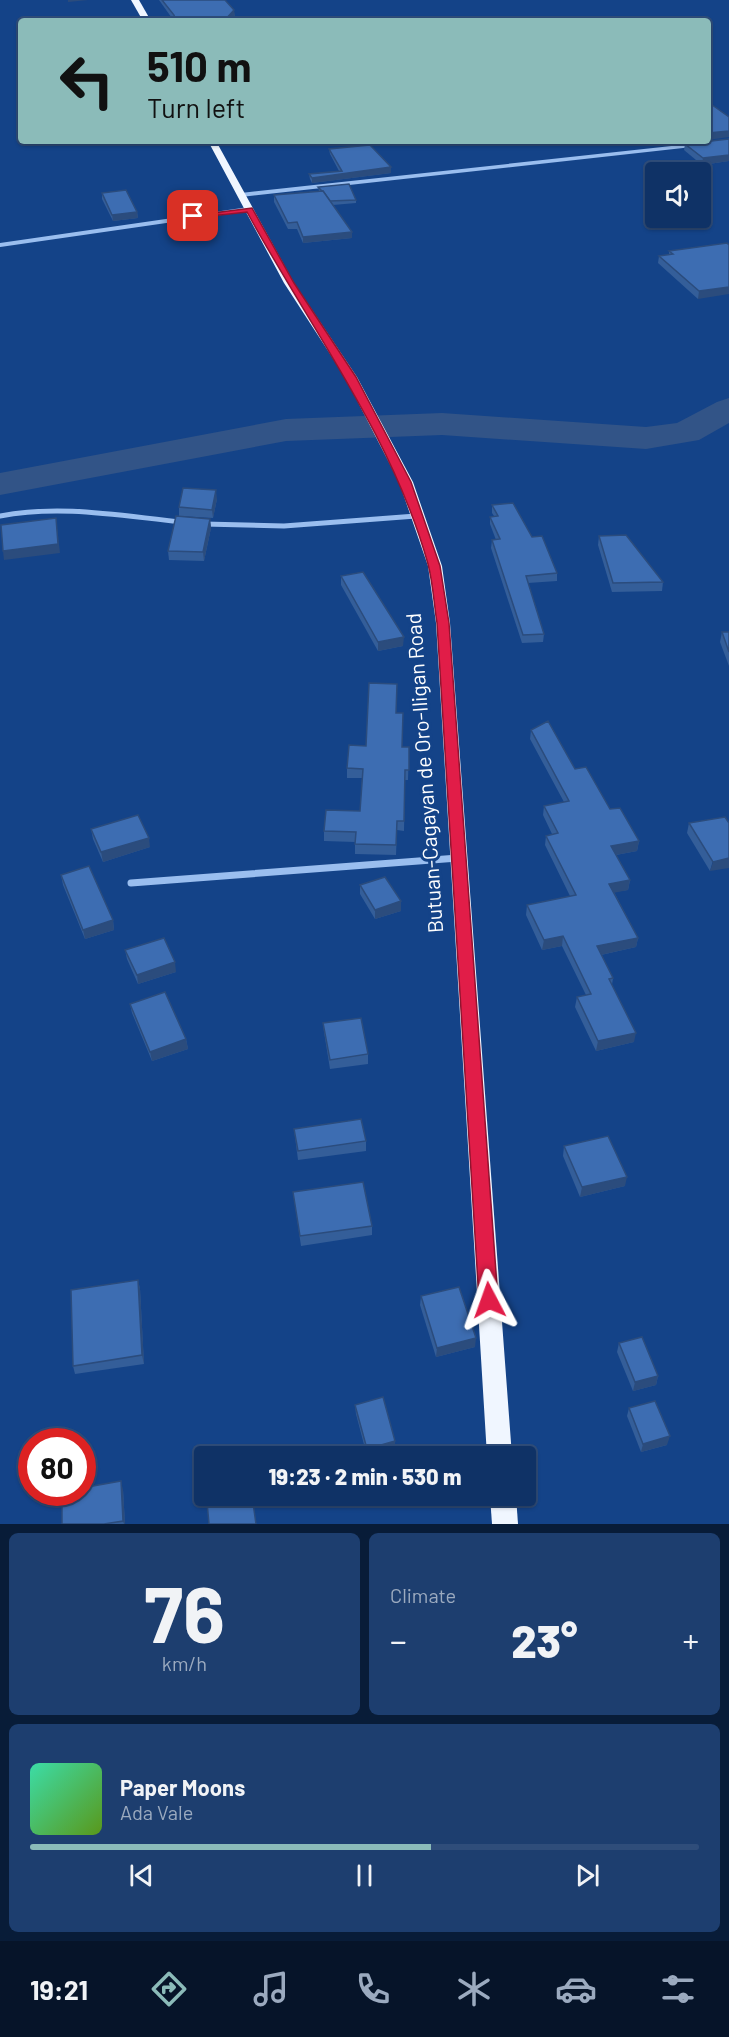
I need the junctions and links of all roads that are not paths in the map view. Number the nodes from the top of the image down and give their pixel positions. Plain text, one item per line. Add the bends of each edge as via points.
1 (135, 0) edge
2 (145, 18) edge
3 (214, 144) edge
4 (705, 144) edge
5 (242, 195) junction
6 (249, 209) junction
7 (0, 245) edge
8 (0, 516) edge
9 (416, 516) junction
10 (459, 858) junction
11 (131, 883) dead end
12 (499, 1446) edge
13 (504, 1506) edge
14 (505, 1524) edge

1 - 2 highway
3 - 5 highway, Butuan-Cagayan de Oro-Iligan Road
4 - 5 street
5 - 6 highway, Butuan-Cagayan de Oro-Iligan Road
6 - 7 street
6 - 9 highway, Butuan-Cagayan de Oro-Iligan Road via 290,283 351,377 406,482
8 - 9 street via 24,510 52,510 257,527
9 - 10 highway, Butuan-Cagayan de Oro-Iligan Road via 435,566 443,623
10 - 11 street
10 - 12 highway, Butuan-Cagayan de Oro-Iligan Road
13 - 14 highway

